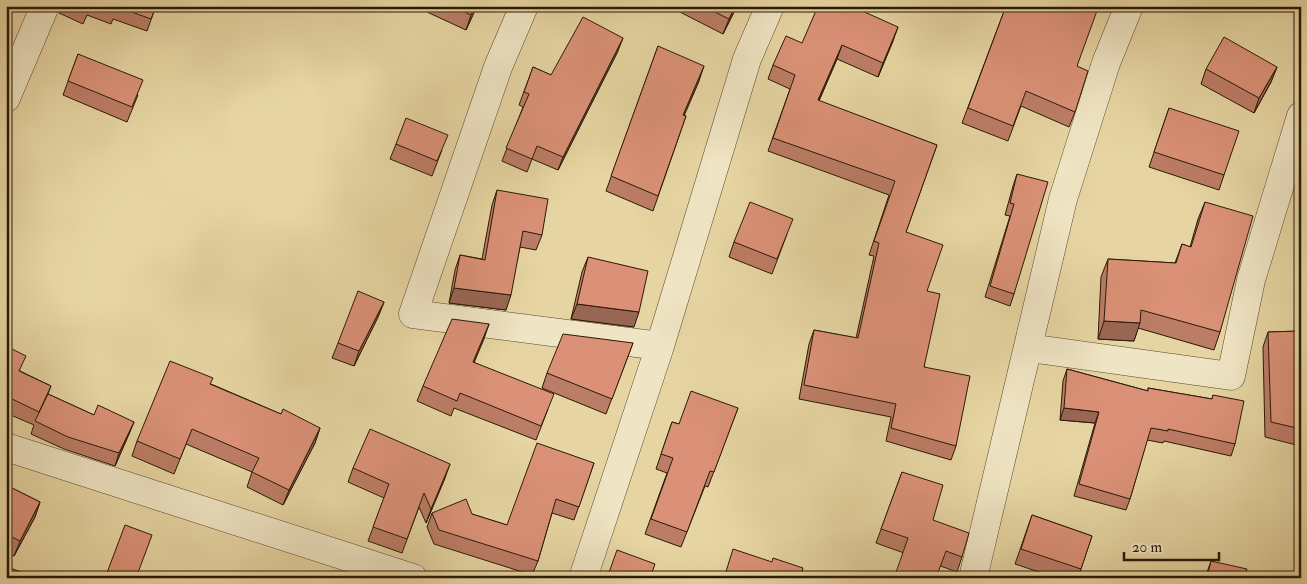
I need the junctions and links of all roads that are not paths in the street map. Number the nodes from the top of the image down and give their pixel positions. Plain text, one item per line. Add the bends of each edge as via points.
1 (45, 6) edge
2 (524, 6) edge
3 (770, 6) edge
4 (1129, 6) edge
5 (6, 98) edge
6 (1301, 116) edge
7 (660, 346) junction
8 (1029, 348) junction
9 (9, 454) edge
10 (413, 578) edge
11 (583, 578) edge
12 (973, 578) edge

1 - 5 street
2 - 7 street via 498,67 413,314
3 - 7 street via 747,59
4 - 8 street via 1106,63 1064,199
6 - 8 street via 1251,280 1231,376
7 - 11 street
8 - 12 street
9 - 10 street

